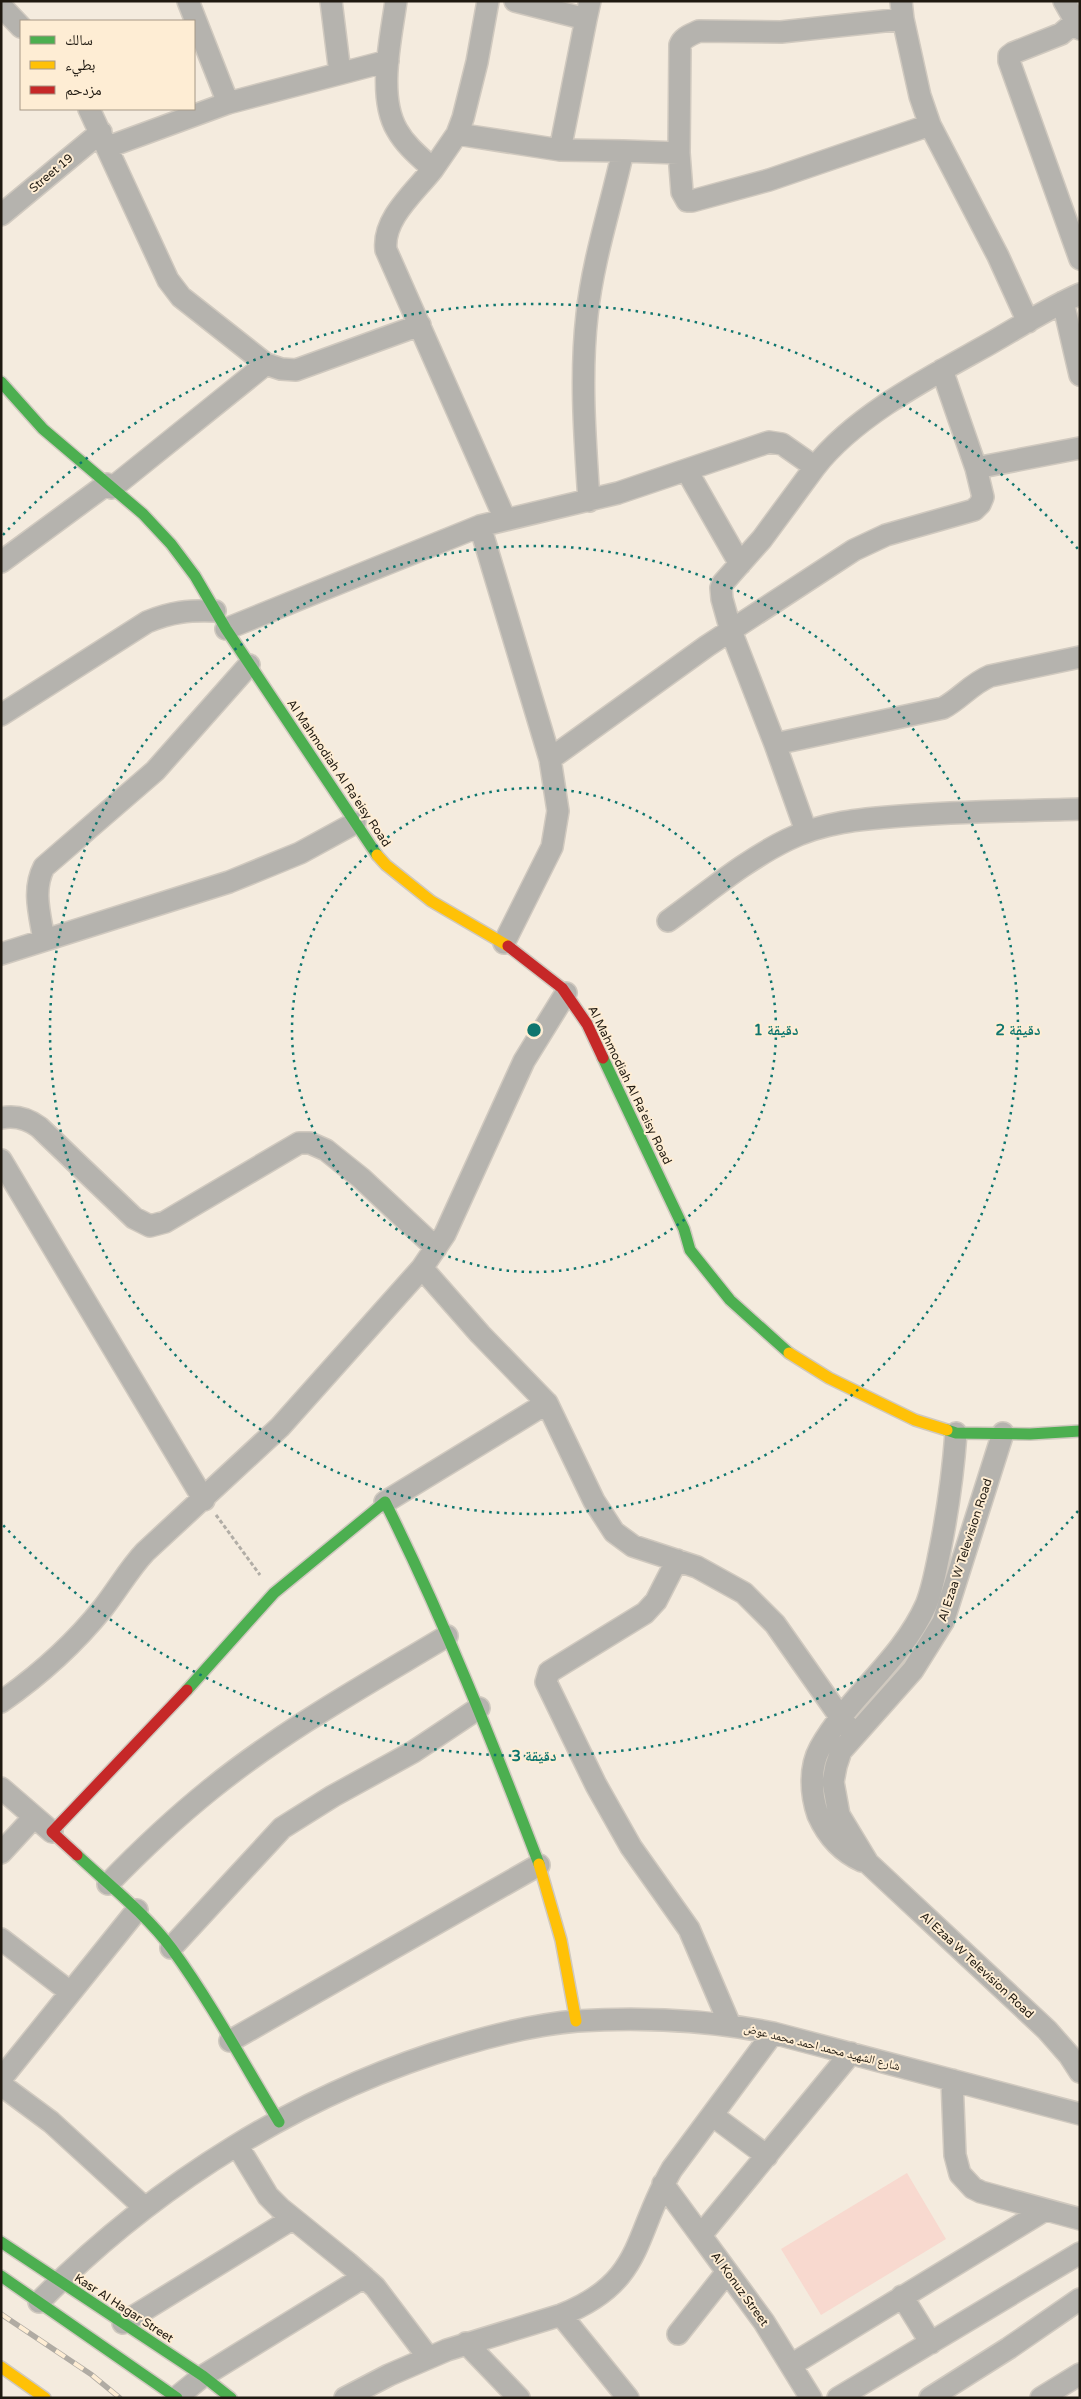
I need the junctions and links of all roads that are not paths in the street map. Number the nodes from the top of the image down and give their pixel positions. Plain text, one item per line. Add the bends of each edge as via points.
1 (188, 1) edge
2 (331, 1) edge
3 (396, 1) edge
4 (488, 1) edge
5 (515, 1) edge
6 (1064, 1) edge
7 (1, 6) edge
8 (588, 10) edge
9 (902, 10) edge
10 (1078, 22) edge
11 (20, 26) edge
12 (388, 61) junction
13 (340, 73) junction
14 (228, 103) junction
15 (89, 110) edge
16 (930, 125) junction
17 (457, 134) junction
18 (104, 140) junction
19 (560, 150) junction
20 (623, 151) junction
21 (679, 153) junction
22 (433, 169) junction
23 (1, 215) edge
24 (1080, 259) edge
25 (1071, 298) edge
26 (1028, 322) junction
27 (420, 325) junction
28 (266, 364) junction
29 (942, 370) junction
30 (1080, 375) edge
31 (1, 382) edge
32 (1080, 448) edge
33 (815, 467) junction
34 (976, 468) junction
35 (686, 471) junction
36 (109, 486) junction
37 (588, 501) junction
38 (505, 519) junction
39 (480, 526) junction
40 (1, 562) edge
41 (740, 564) junction
42 (215, 611) junction
43 (226, 630) junction
44 (731, 631) junction
45 (1080, 657) edge
46 (249, 664) junction
47 (1, 715) edge
48 (775, 744) junction
49 (550, 759) junction
50 (1080, 809) edge
51 (355, 823) junction
52 (806, 831) junction
53 (668, 922) dead end
54 (44, 940) junction
55 (504, 943) junction
56 (1, 954) edge
57 (566, 993) junction
58 (1, 1118) edge
59 (1, 1160) edge
60 (436, 1248) junction
61 (422, 1268) junction
62 (547, 1404) junction
63 (1080, 1431) edge
64 (956, 1433) junction
65 (1003, 1433) junction
66 (204, 1500) junction
67 (385, 1502) junction
68 (677, 1560) junction
69 (447, 1636) junction
70 (1, 1702) edge
71 (478, 1708) junction
72 (841, 1718) junction
73 (854, 1734) junction
74 (1, 1788) edge
75 (34, 1817) junction
76 (52, 1832) junction
77 (1, 1853) edge
78 (868, 1864) junction
79 (539, 1865) junction
80 (108, 1884) junction
81 (137, 1910) junction
82 (1, 1939) edge
83 (171, 1948) junction
84 (70, 1992) junction
85 (576, 2021) junction
86 (730, 2025) junction
87 (773, 2033) junction
88 (230, 2041) junction
89 (851, 2053) junction
90 (1080, 2072) edge
91 (1, 2079) edge
92 (952, 2080) junction
93 (1, 2085) edge
94 (1080, 2114) edge
95 (712, 2115) junction
96 (278, 2122) junction
97 (238, 2145) junction
98 (767, 2156) junction
99 (663, 2184) junction
100 (145, 2208) junction
101 (1046, 2210) junction
102 (292, 2219) junction
103 (1080, 2219) edge
104 (701, 2235) junction
105 (1, 2242) edge
106 (1080, 2253) edge
107 (728, 2272) junction
108 (1, 2276) edge
109 (364, 2276) junction
110 (60, 2282) junction
111 (902, 2296) junction
112 (1080, 2299) edge
113 (39, 2302) junction
114 (562, 2315) junction
115 (123, 2323) junction
116 (678, 2334) dead end
117 (930, 2342) junction
118 (466, 2343) junction
119 (428, 2357) junction
120 (791, 2364) junction
121 (1, 2367) edge
122 (203, 2376) junction
123 (1076, 2382) edge
124 (954, 2392) edge
125 (45, 2398) edge
126 (177, 2398) edge
127 (230, 2398) edge
128 (345, 2398) edge
129 (519, 2398) edge
130 (628, 2398) edge
131 (811, 2398) edge
132 (838, 2398) edge
133 (930, 2398) edge
134 (1041, 2398) edge

1 - 14 street
2 - 13 street
3 - 12 street
4 - 17 street via 477,62
5 - 8 street
6 - 10 street
7 - 11 street
8 - 19 street
9 - 16 street via 920,96
9 - 21 street via 781,32 699,32 688,36 680,46
10 - 24 street via 1061,34 1013,53 1009,61
12 - 13 street, Street 19
12 - 22 street via 387,98 396,128 408,146
13 - 14 street, Street 19
14 - 18 street, Street 19
15 - 18 street
16 - 21 street via 769,180 692,201 687,201 682,192
16 - 26 street via 998,256
17 - 19 street
17 - 22 street
18 - 23 street, Street 19
18 - 28 street via 168,280 181,297
19 - 20 street
20 - 21 street
20 - 37 street via 594,264 587,316 583,385
22 - 27 street via 391,220 385,236 386,250
25 - 26 street
25 - 30 street
26 - 29 street
27 - 28 street via 296,370
27 - 38 street
28 - 36 street
29 - 33 street via 848,432
29 - 34 street
31 - 36 main road, Al Mahmodiah Al Ra'eisy Road via 43,429
32 - 34 street
33 - 35 street via 773,441
33 - 41 street
34 - 44 street via 983,497 974,510 886,535 854,550
35 - 37 street
35 - 41 street
36 - 40 street
36 - 42 main road, Al Mahmodiah Al Ra'eisy Road via 143,514 171,544
37 - 38 street
38 - 39 street
39 - 43 street
39 - 49 street
41 - 44 street via 721,588
42 - 43 main road, Al Mahmodiah Al Ra'eisy Road
42 - 47 street via 186,610 147,622
43 - 46 main road, Al Mahmodiah Al Ra'eisy Road
44 - 48 street
44 - 49 street
45 - 48 street via 990,676 977,681 943,708
46 - 51 main road, Al Mahmodiah Al Ra'eisy Road
46 - 54 street via 155,771 44,867 37,888
48 - 52 street
49 - 55 street via 558,811 556,832 552,847
50 - 52 street via 963,810 846,821
51 - 54 street via 300,853 229,882
51 - 55 main road, Al Mahmodiah Al Ra'eisy Road via 386,865 430,901
52 - 53 street via 768,850
54 - 56 street
55 - 57 main road, Al Mahmodiah Al Ra'eisy Road
57 - 60 street via 524,1061
57 - 64 main road, Al Mahmodiah Al Ra'eisy Road via 587,1024 684,1229 690,1250 730,1300 793,1356 828,1378 915,1420
58 - 60 street via 30,1120 134,1218 150,1226 165,1222 299,1144 315,1144 361,1178
59 - 66 street
60 - 61 street
61 - 62 street
61 - 66 street via 280,1427
62 - 67 street
62 - 68 street via 594,1501 614,1532 633,1546
63 - 65 main road, Al Mahmodiah Al Ra'eisy Road
64 - 65 main road, Al Mahmodiah Al Ra'eisy Road
64 - 72 street, Al Ezaa W Television Road via 952,1491 927,1602 906,1642
65 - 73 street, Al Ezaa W Television Road via 942,1622 913,1670
66 - 70 street via 135,1564 91,1622 52,1661
67 - 69 main road
67 - 76 main road via 274,1593 192,1685
68 - 72 street via 697,1566 729,1583 760,1607 780,1630
68 - 86 street via 652,1606 548,1672 546,1682 596,1785 631,1847 689,1928
69 - 71 main road
69 - 80 street via 319,1713 212,1788 147,1843
71 - 79 main road
71 - 83 street via 413,1752 282,1828
72 - 73 street
72 - 78 street, Al Ezaa W Television Road via 819,1750 812,1787 815,1806 832,1839 852,1856
73 - 78 street, Al Ezaa W Television Road via 841,1751 836,1766 834,1799 846,1830
74 - 75 street
75 - 76 street
75 - 77 street
76 - 80 main road
78 - 90 street, Al Ezaa W Television Road via 1047,2030
79 - 85 main road via 561,1940
79 - 88 street
80 - 81 main road
81 - 83 main road
81 - 84 street
82 - 84 street
83 - 88 main road
84 - 91 street
85 - 86 street, شارع الشهيد محمد احمد محمد عوض via 654,2020
85 - 96 street, شارع الشهيد محمد احمد محمد عوض via 496,2035 419,2058
86 - 87 street, شارع الشهيد محمد احمد محمد عوض
87 - 89 street, شارع الشهيد محمد احمد محمد عوض
87 - 95 street
88 - 96 main road
89 - 92 street, شارع الشهيد محمد احمد محمد عوض
89 - 98 street
92 - 94 street, شارع الشهيد محمد احمد محمد عوض
92 - 101 street via 956,2165 965,2182 981,2192
93 - 100 street via 51,2122
95 - 98 street
95 - 99 street
96 - 97 street, شارع الشهيد محمد احمد محمد عوض
97 - 100 street, شارع الشهيد محمد احمد محمد عوض
97 - 102 street via 268,2196
98 - 104 street
99 - 104 street, Al Konuz Street
99 - 114 street via 640,2244 626,2269 601,2296
100 - 110 street, شارع الشهيد محمد احمد محمد عوض via 102,2242
101 - 103 street
101 - 111 street
102 - 109 street
102 - 115 street
104 - 107 street, Al Konuz Street
105 - 110 main road, Kasr Al Hagar Street
106 - 117 street
107 - 116 street
107 - 120 street, Al Konuz Street
108 - 113 main road
109 - 119 street
109 - 122 street
110 - 113 street, شارع الشهيد محمد احمد محمد عوض
110 - 115 main road, Kasr Al Hagar Street
111 - 117 street
111 - 120 street
112 - 124 street
113 - 126 main road
114 - 118 street
114 - 130 street
115 - 122 main road, Kasr Al Hagar Street
117 - 132 street
118 - 119 street
118 - 129 street
119 - 128 street
120 - 131 street, Al Konuz Street
121 - 125 main road
122 - 126 street
122 - 127 main road, Kasr Al Hagar Street
123 - 134 street
124 - 133 street

